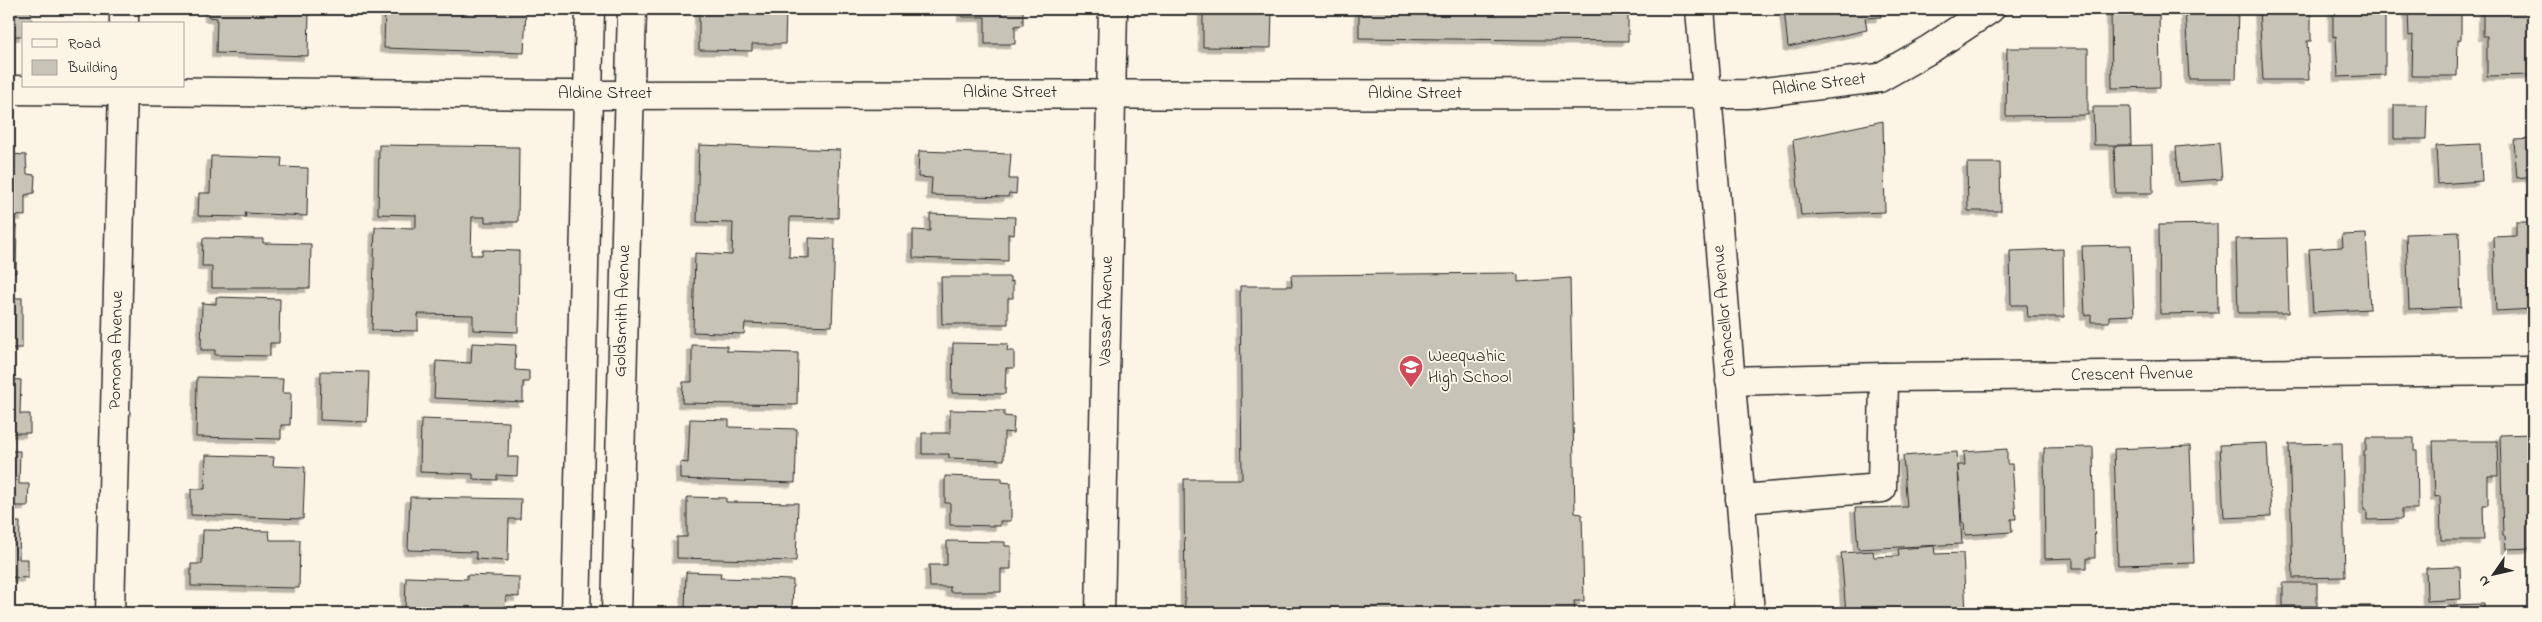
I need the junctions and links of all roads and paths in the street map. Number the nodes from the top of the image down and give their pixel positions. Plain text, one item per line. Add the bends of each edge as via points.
1 (124, 9) edge
2 (590, 9) edge
3 (632, 9) edge
4 (1113, 9) edge
5 (1700, 9) edge
6 (1990, 9) edge
7 (124, 22) edge
8 (123, 88) edge
9 (9, 90) edge
10 (1111, 93) junction
11 (588, 94) junction
12 (630, 94) junction
13 (1707, 94) junction
14 (2533, 371) edge
15 (1884, 377) junction
16 (1730, 381) junction
17 (619, 458) junction
18 (579, 459) junction
19 (1740, 499) junction
20 (110, 613) edge
21 (576, 613) edge
22 (616, 613) edge
23 (1100, 613) edge
24 (1750, 613) edge

1 - 7 street
2 - 11 street
3 - 12 street, Goldsmith Avenue
4 - 10 street, Vassar Avenue
5 - 13 street, Chancellor Avenue
6 - 13 street, Aldine Street via 1930,49 1878,78 1747,94
8 - 9 street, Aldine Street
8 - 11 street, Aldine Street
8 - 20 street, Pomona Avenue
10 - 12 street, Aldine Street
10 - 13 street, Aldine Street
10 - 23 street, Vassar Avenue
11 - 12 street, Aldine Street
11 - 18 street
12 - 17 street, Goldsmith Avenue
13 - 16 street, Chancellor Avenue
14 - 15 street, Crescent Avenue
15 - 16 street, Crescent Avenue
15 - 19 street via 1882,488
16 - 19 street, Chancellor Avenue
17 - 18 street
17 - 22 street, Goldsmith Avenue
18 - 21 street
19 - 24 street, Chancellor Avenue

